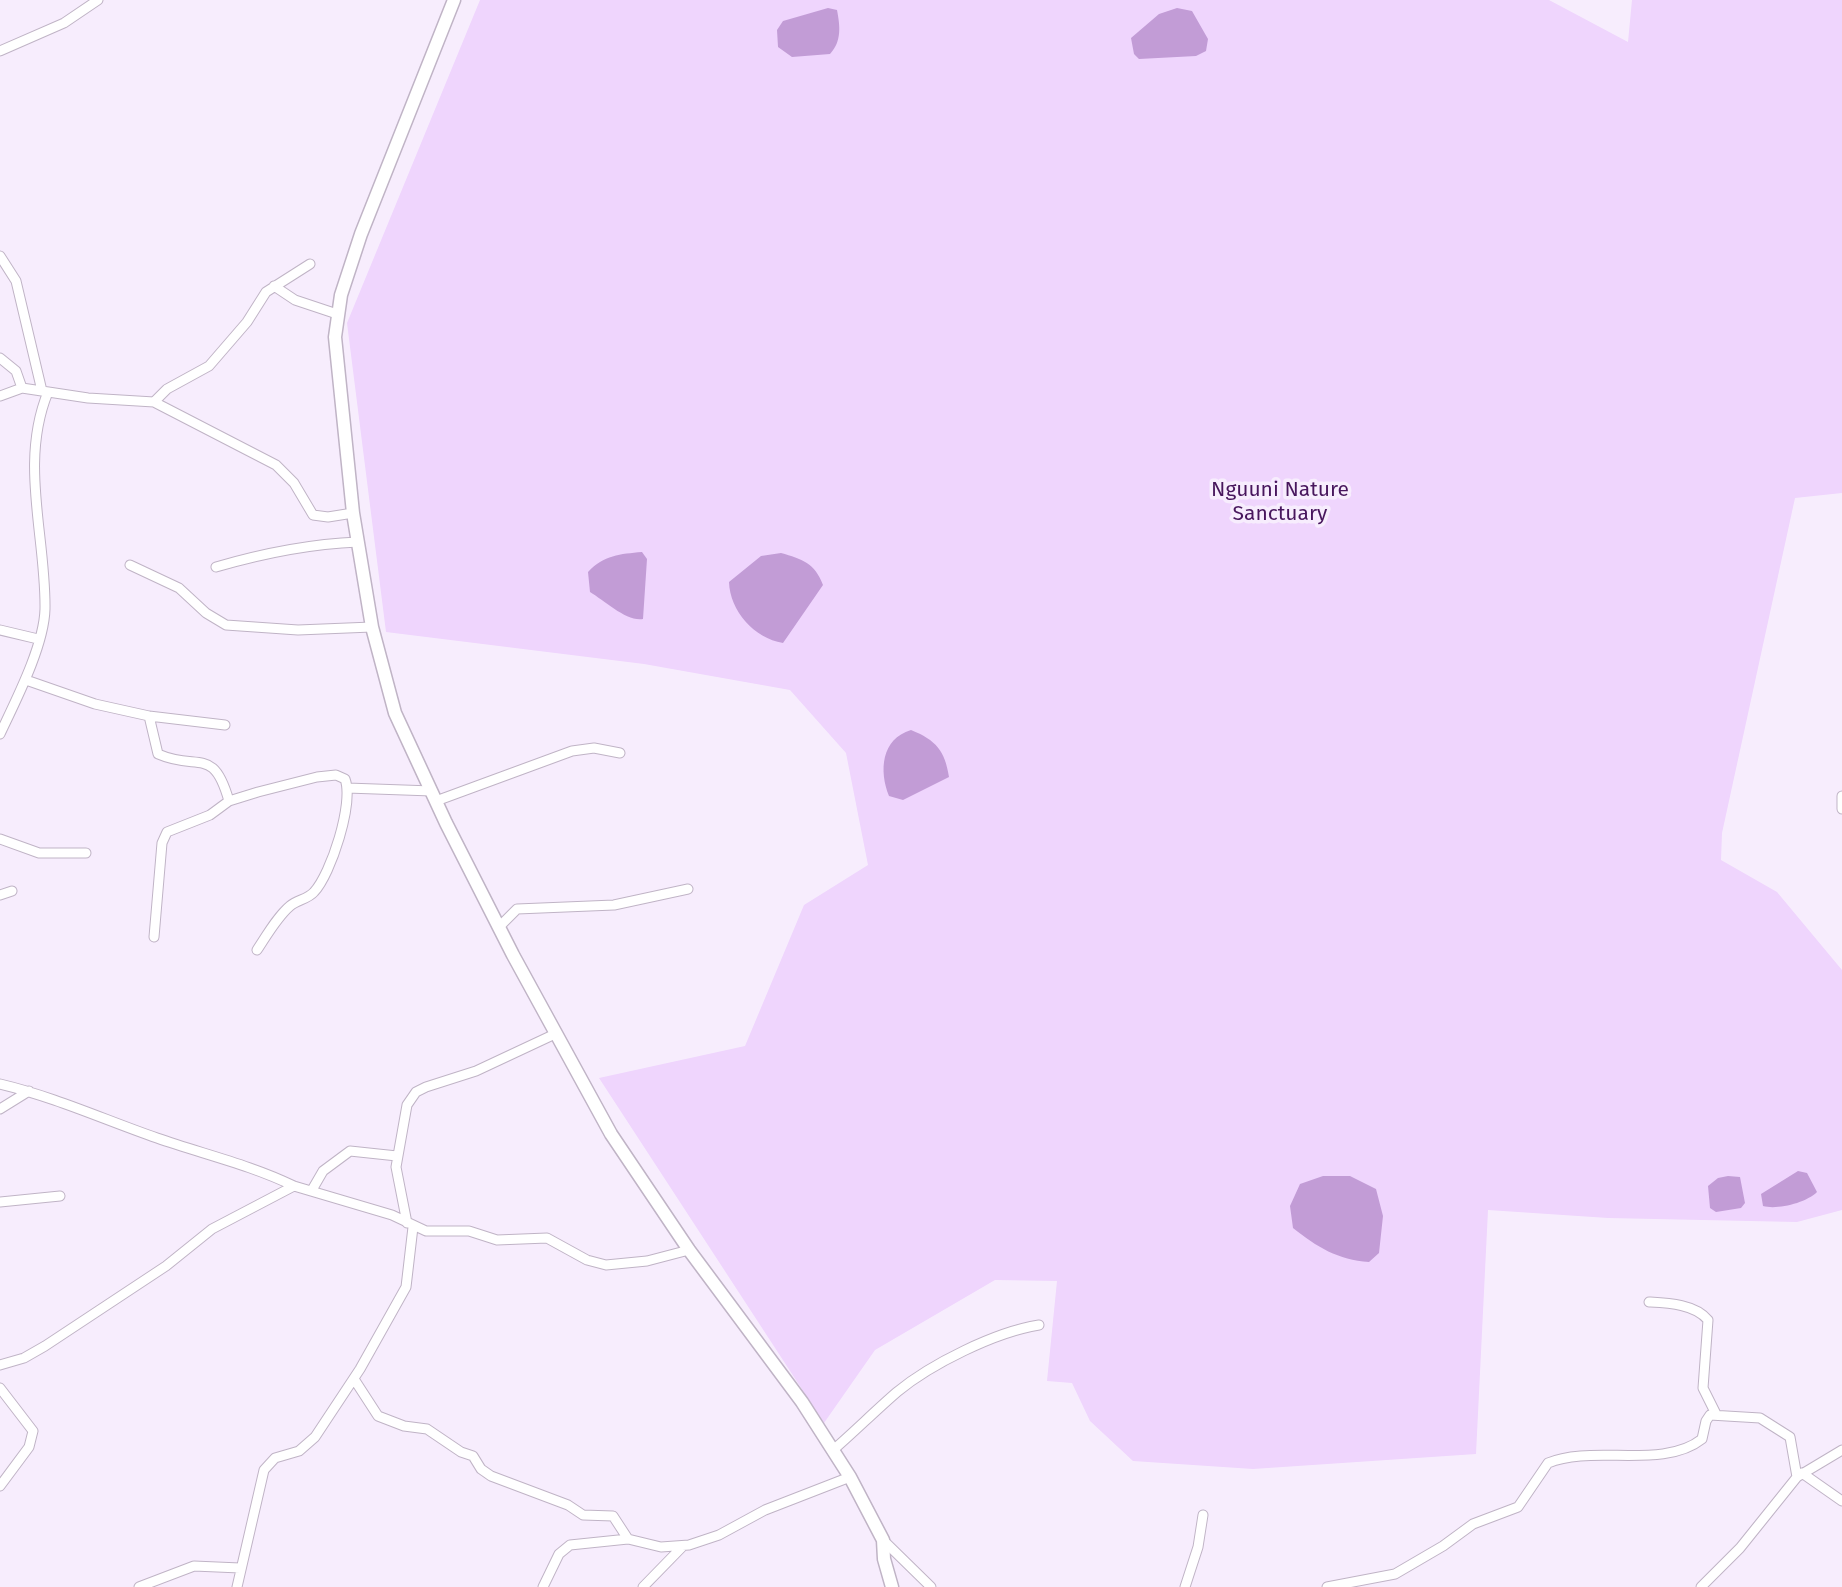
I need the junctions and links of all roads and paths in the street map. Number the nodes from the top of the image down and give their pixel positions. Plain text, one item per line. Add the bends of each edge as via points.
1 (98, 0) edge
2 (454, 0) edge
3 (0, 51) edge
4 (0, 256) edge
5 (310, 264) dead end
6 (274, 286) junction
7 (337, 314) junction
8 (0, 358) edge
9 (22, 388) junction
10 (45, 392) junction
11 (0, 396) edge
12 (154, 402) junction
13 (353, 513) junction
14 (358, 542) junction
15 (130, 565) dead end
16 (216, 567) dead end
17 (372, 626) junction
18 (0, 630) edge
19 (38, 639) junction
20 (26, 680) junction
21 (149, 716) junction
22 (225, 725) dead end
23 (0, 734) edge
24 (620, 753) dead end
25 (347, 788) junction
26 (434, 796) junction
27 (1842, 796) edge
28 (229, 801) junction
29 (1842, 809) edge
30 (0, 839) edge
31 (86, 853) dead end
32 (688, 889) dead end
33 (12, 891) dead end
34 (0, 895) edge
35 (499, 928) junction
36 (154, 937) dead end
37 (257, 950) dead end
38 (555, 1034) junction
39 (0, 1084) edge
40 (29, 1091) junction
41 (0, 1109) edge
42 (397, 1156) junction
43 (294, 1186) junction
44 (312, 1190) junction
45 (60, 1196) dead end
46 (0, 1202) edge
47 (410, 1225) junction
48 (689, 1250) junction
49 (1649, 1302) dead end
50 (1039, 1325) dead end
51 (1, 1367) edge
52 (354, 1379) junction
53 (0, 1388) edge
54 (1716, 1414) junction
55 (1842, 1450) edge
56 (832, 1451) junction
57 (1800, 1475) junction
58 (850, 1477) junction
59 (0, 1486) edge
60 (1842, 1501) edge
61 (1203, 1515) dead end
62 (628, 1539) junction
63 (883, 1541) junction
64 (683, 1545) junction
65 (240, 1569) junction
66 (1356, 1584) edge
67 (139, 1587) edge
68 (237, 1587) edge
69 (543, 1587) edge
70 (643, 1587) edge
71 (892, 1587) edge
72 (931, 1587) edge
73 (1185, 1587) edge
74 (1327, 1587) edge
75 (1702, 1587) edge

1 - 3 street via 64,23
2 - 7 main road via 366,221
4 - 10 street via 16,281
5 - 6 street
6 - 7 street via 295,300
6 - 12 street via 209,366 167,389
7 - 13 main road via 335,337
8 - 9 street via 16,371
9 - 10 street
9 - 11 street
10 - 12 street
10 - 19 street via 34,442 45,611
12 - 13 street via 276,465 294,483 313,515
13 - 14 main road
14 - 16 street via 288,548
14 - 17 main road
15 - 17 street via 179,588 226,625 298,630
17 - 26 main road via 389,698
18 - 19 street
19 - 20 street
20 - 21 street via 95,704
20 - 23 street
21 - 22 street
21 - 28 street via 158,754 214,767
24 - 26 street via 594,748 572,751
25 - 26 street
25 - 28 street via 341,776 317,777
25 - 37 street via 339,840 318,886 291,905
26 - 35 main road
27 - 29 street
28 - 36 street via 163,838
30 - 31 street via 39,853
32 - 35 street via 614,905 517,909
33 - 34 street
35 - 38 main road
38 - 42 street via 476,1071 416,1092 407,1105
38 - 48 main road via 611,1134
39 - 40 street
40 - 41 street
40 - 43 street
42 - 44 street via 350,1151 323,1171
42 - 47 street
43 - 44 street
43 - 51 street via 230,1218 45,1346
44 - 47 street
45 - 46 street
47 - 48 street via 438,1233 469,1231 497,1240 547,1238 606,1265 647,1262
47 - 52 street via 406,1287
48 - 56 main road via 802,1402
49 - 54 street via 1683,1306 1708,1320 1703,1388
50 - 56 street via 990,1337 899,1390
52 - 62 street via 382,1418 427,1429 474,1457 485,1472 544,1499 568,1505 583,1515 613,1516
52 - 65 street via 309,1443 266,1465
53 - 59 street via 33,1432 29,1447
54 - 57 street via 1760,1418 1790,1437
54 - 66 street via 1708,1417 1702,1439 1679,1450 1548,1463 1518,1507 1473,1524 1395,1574
55 - 57 street
56 - 58 main road
57 - 60 street
57 - 75 street
58 - 63 main road
58 - 64 street via 765,1510 706,1540
61 - 73 street
62 - 64 street
62 - 69 street via 567,1546
63 - 71 main road
63 - 72 street
64 - 70 street
65 - 67 street via 194,1566
65 - 68 street
66 - 74 street

